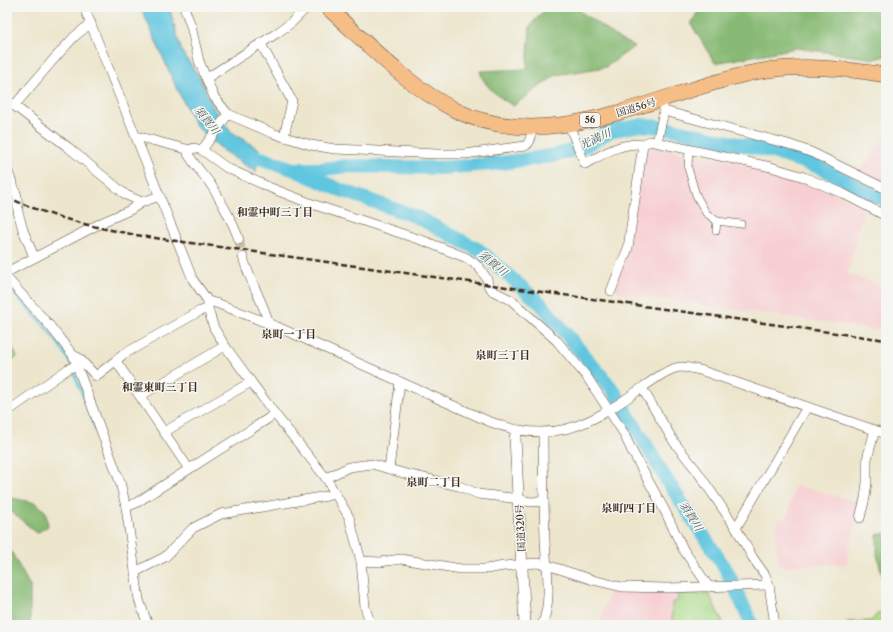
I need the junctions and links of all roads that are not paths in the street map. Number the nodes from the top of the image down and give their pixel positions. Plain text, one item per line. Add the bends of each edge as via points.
1 (84, 7) edge
2 (184, 7) edge
3 (307, 7) edge
4 (327, 7) edge
5 (91, 24) junction
6 (261, 44) junction
7 (886, 75) edge
8 (207, 78) junction
9 (7, 100) edge
10 (14, 106) junction
11 (662, 109) junction
12 (227, 116) junction
13 (532, 128) junction
14 (571, 131) junction
15 (136, 136) junction
16 (284, 137) junction
17 (657, 140) junction
18 (643, 144) junction
19 (204, 148) junction
20 (689, 149) junction
21 (190, 150) junction
22 (7, 169) edge
23 (886, 189) edge
24 (160, 196) junction
25 (142, 202) junction
26 (886, 216) edge
27 (717, 221) junction
28 (741, 224) dead end
29 (716, 230) dead end
30 (239, 240) tunnel mouth
31 (34, 256) junction
32 (243, 257) tunnel mouth
33 (7, 272) edge
34 (7, 278) edge
35 (611, 291) dead end
36 (208, 305) junction
37 (269, 324) junction
38 (225, 346) junction
39 (73, 355) junction
40 (116, 361) junction
41 (77, 365) junction
42 (251, 382) junction
43 (400, 382) junction
44 (639, 390) junction
45 (140, 396) junction
46 (807, 407) junction
47 (612, 409) junction
48 (7, 411) edge
49 (274, 413) junction
50 (875, 430) junction
51 (517, 431) junction
52 (164, 432) junction
53 (543, 433) junction
54 (886, 434) edge
55 (189, 469) junction
56 (389, 469) junction
57 (326, 478) junction
58 (336, 493) junction
59 (518, 500) junction
60 (544, 501) junction
61 (126, 507) junction
62 (860, 518) dead end
63 (736, 528) junction
64 (361, 561) junction
65 (522, 564) junction
66 (547, 565) junction
67 (135, 572) junction
68 (764, 585) junction
69 (711, 587) junction
70 (148, 625) edge
71 (371, 625) edge
72 (525, 625) edge
73 (542, 625) edge
74 (775, 625) edge

1 - 5 street
2 - 8 street via 199,61
3 - 6 street via 291,23
4 - 13 highway, 国道56号 / 56 via 404,77 433,98 456,111 483,121
5 - 10 street via 74,37
5 - 15 street
6 - 8 street
6 - 16 street via 292,100
7 - 11 highway, 国道56号 / 56 via 838,68 786,68 756,72 722,80
8 - 12 street via 214,97
9 - 10 street
10 - 25 street via 126,195
11 - 14 highway, 国道56号 / 56 via 596,118
11 - 17 street
11 - 23 street via 788,144 813,153
12 - 16 street
12 - 19 street
13 - 14 highway, 国道56号 / 56
13 - 16 street via 531,139 526,146 465,154 335,148 311,145
14 - 18 street via 585,164 625,144
15 - 21 street
15 - 24 street
17 - 18 street
17 - 20 street
18 - 35 street via 628,248
19 - 21 street
19 - 47 street via 227,168 271,188 467,258 479,267 493,291 511,300 557,341
20 - 26 street via 804,177
20 - 27 street via 688,168 696,195 706,213
21 - 30 street via 188,154 209,182
22 - 31 street via 17,196 23,230
24 - 25 street
24 - 36 street via 193,280
25 - 31 street
27 - 28 street
27 - 29 street
31 - 33 street
32 - 37 street
34 - 39 street
36 - 37 street via 219,304
36 - 38 street via 214,328
36 - 40 street
37 - 43 street
38 - 42 street
38 - 45 street
39 - 40 street via 96,376
39 - 41 street
40 - 45 street
41 - 48 street
41 - 61 street via 119,477
42 - 49 street
42 - 52 street
43 - 51 street
43 - 56 street
44 - 46 street via 657,377 679,367 689,367
44 - 47 street
44 - 63 street
45 - 52 street
46 - 50 street
46 - 63 street
47 - 53 street via 563,431
47 - 69 street via 683,549
49 - 55 street
49 - 57 street
50 - 54 street
50 - 62 street via 867,459 867,482
51 - 53 street
51 - 59 street, 国道320号 via 515,438
52 - 55 street
53 - 60 street
55 - 61 street
56 - 57 street via 372,464 362,465 349,467
56 - 59 street via 459,486 478,494
57 - 58 street
58 - 64 street via 349,517
58 - 67 street via 221,514 193,528 165,557
59 - 60 street
59 - 65 street, 国道320号
60 - 66 street
61 - 67 street
63 - 68 street via 765,575
64 - 65 street via 401,559 461,569
64 - 71 street via 365,607
65 - 66 street
65 - 72 street, 国道320号
66 - 69 street via 622,587
66 - 73 street via 548,606
67 - 70 street via 139,600
68 - 69 street
68 - 74 street

